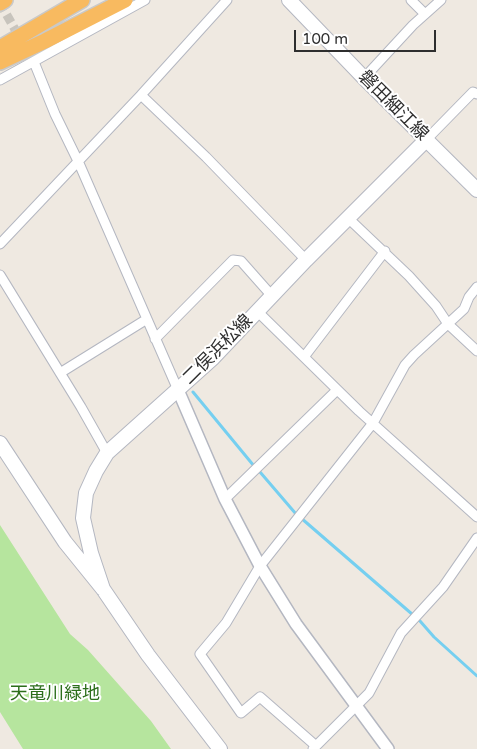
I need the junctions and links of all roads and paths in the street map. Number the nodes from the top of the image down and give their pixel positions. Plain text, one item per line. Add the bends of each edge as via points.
1 (5, 0) edge
2 (82, 0) edge
3 (125, 0) edge
4 (145, 0) edge
5 (227, 0) edge
6 (289, 0) edge
7 (411, 0) edge
8 (440, 0) edge
9 (0, 3) edge
10 (425, 14) junction
11 (0, 48) edge
12 (0, 62) edge
13 (34, 62) junction
14 (364, 78) junction
15 (0, 80) edge
16 (477, 94) edge
17 (141, 95) junction
18 (426, 140) junction
19 (78, 161) junction
20 (477, 190) edge
21 (348, 218) junction
22 (0, 244) edge
23 (385, 251) junction
24 (306, 260) junction
25 (0, 275) edge
26 (477, 286) edge
27 (272, 296) junction
28 (258, 311) junction
29 (147, 319) junction
30 (448, 324) junction
31 (155, 339) junction
32 (477, 351) edge
33 (304, 357) junction
34 (60, 373) junction
35 (178, 390) junction
36 (337, 390) junction
37 (372, 423) junction
38 (0, 443) edge
39 (107, 454) junction
40 (225, 499) junction
41 (477, 517) edge
42 (477, 538) edge
43 (260, 566) junction
44 (103, 589) junction
45 (356, 706) junction
46 (315, 748) edge
47 (220, 749) edge
48 (388, 749) edge

1 - 9 highway
2 - 11 highway
3 - 12 highway
4 - 13 street
5 - 17 street
6 - 14 main road, 磐田細江線
7 - 10 street
8 - 10 street
10 - 14 street
13 - 15 street
13 - 19 street
14 - 18 main road, 磐田細江線
16 - 18 street via 473,92
17 - 19 street
17 - 24 street
18 - 20 main road, 磐田細江線
18 - 21 main road, 二俣浜松線
19 - 22 street
19 - 29 street
21 - 23 street
21 - 24 main road, 二俣浜松線
23 - 30 street via 436,306
23 - 33 street
24 - 27 main road, 二俣浜松線
25 - 34 street
26 - 30 street via 464,309
27 - 28 main road, 二俣浜松線
27 - 31 street via 241,261 234,260
28 - 33 street
28 - 35 main road, 二俣浜松線
29 - 31 street
29 - 34 street
30 - 32 street
30 - 37 street via 405,365
31 - 35 street
33 - 36 street
34 - 39 street
35 - 39 main road, 二俣浜松線
35 - 40 street
36 - 37 street
36 - 40 street
37 - 41 street
37 - 43 street
38 - 44 main road, 二俣浜松線 via 65,542
39 - 44 main road, 二俣浜松線 via 86,493 83,518
40 - 43 street
42 - 45 street via 443,587 401,633 369,693
43 - 45 street via 296,624
43 - 46 street via 226,623 200,654 241,713 260,697
44 - 47 main road, 二俣浜松線
45 - 46 street
45 - 48 street

